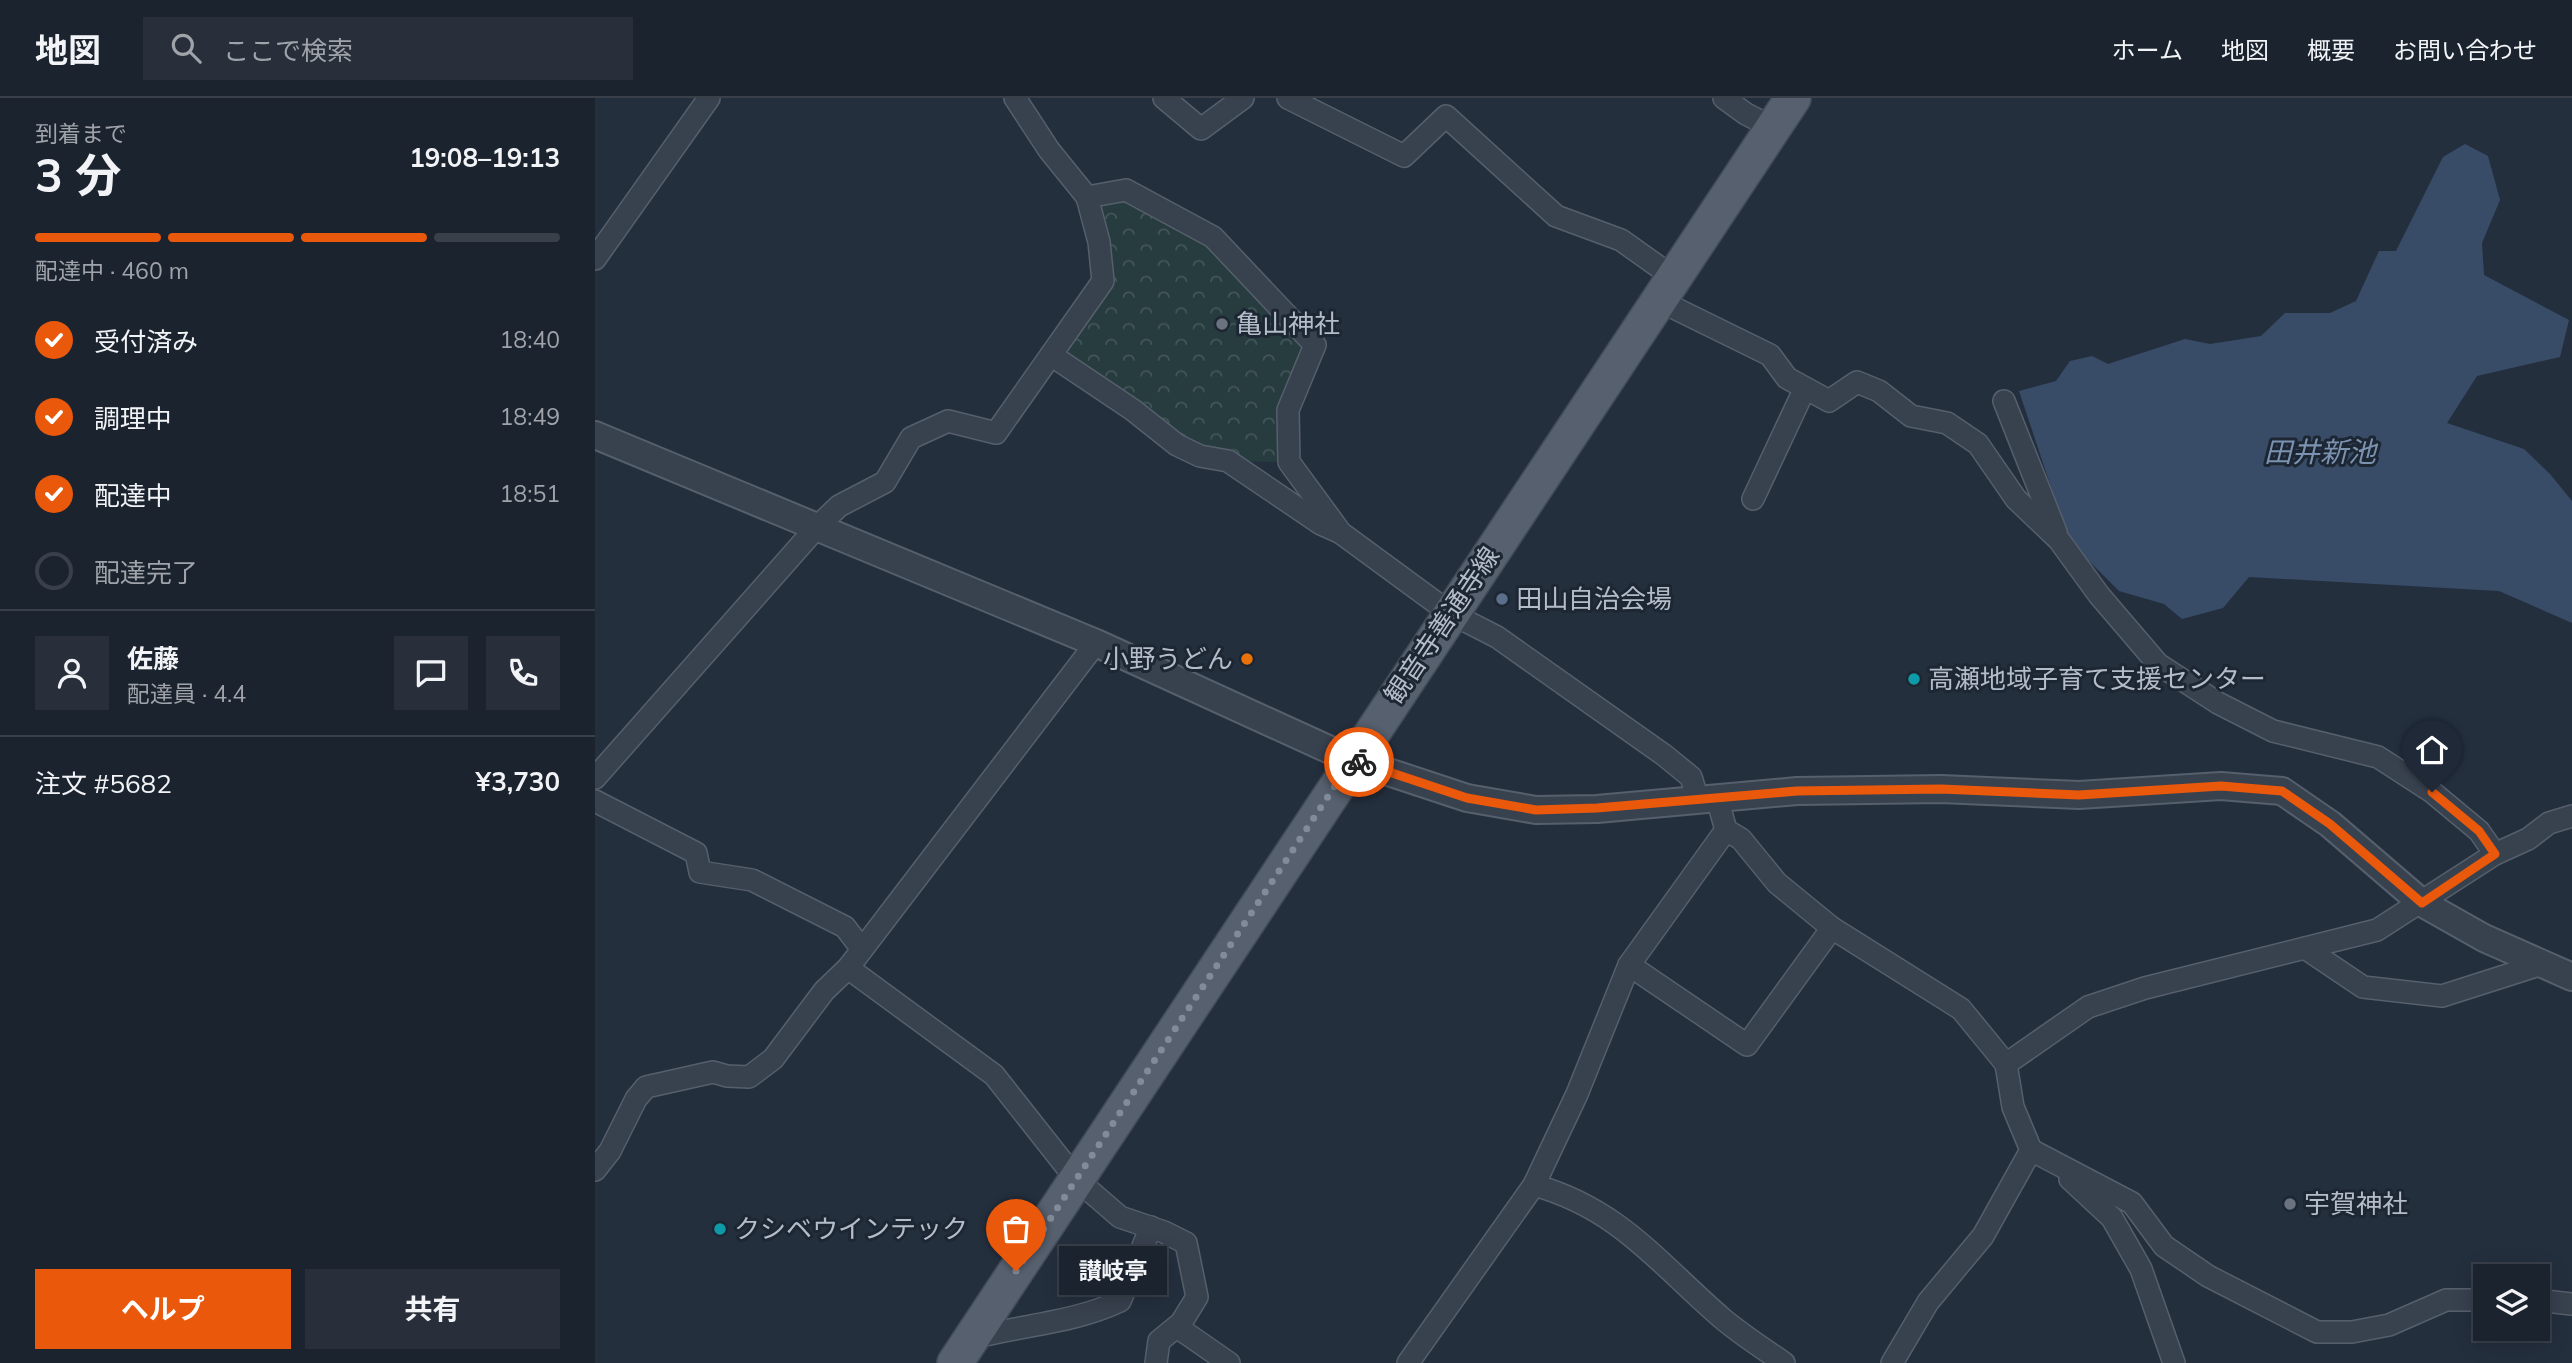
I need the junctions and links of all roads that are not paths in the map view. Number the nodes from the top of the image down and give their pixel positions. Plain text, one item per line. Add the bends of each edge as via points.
1 (709, 98) edge
2 (1015, 98) edge
3 (1164, 98) edge
4 (1243, 98) edge
5 (1288, 98) edge
6 (1724, 98) edge
7 (1793, 98) edge
8 (1772, 127) junction
9 (1087, 197) junction
10 (595, 259) edge
11 (1666, 288) junction
12 (1051, 355) junction
13 (1805, 388) junction
14 (2004, 401) dead end
15 (595, 435) edge
16 (1753, 499) dead end
17 (816, 528) junction
18 (1341, 533) junction
19 (2059, 540) junction
20 (1450, 613) junction
21 (1095, 643) junction
22 (1352, 760) junction
23 (595, 778) edge
24 (1707, 799) junction
25 (595, 801) edge
26 (2572, 816) edge
27 (1726, 830) junction
28 (2495, 854) junction
29 (2422, 903) junction
30 (1832, 928) junction
31 (861, 947) junction
32 (2305, 948) junction
33 (2539, 964) junction
34 (1629, 965) junction
35 (848, 968) junction
36 (2572, 977) edge
37 (2006, 1064) junction
38 (2031, 1150) junction
39 (2056, 1165) junction
40 (595, 1170) edge
41 (1076, 1180) junction
42 (1534, 1185) junction
43 (1151, 1227) junction
44 (2473, 1300) edge
45 (2550, 1301) edge
46 (2572, 1304) edge
47 (1177, 1327) junction
48 (962, 1351) edge
49 (1156, 1363) edge
50 (1229, 1363) edge
51 (1408, 1363) edge
52 (1784, 1363) edge
53 (1892, 1363) edge
54 (2174, 1363) edge

1 - 10 street
2 - 9 street
3 - 4 street via 1201,129
5 - 11 street via 1404,156 1446,116 1556,216 1621,240
6 - 8 street
7 - 8 main road, 観音寺善通寺線
8 - 11 main road, 観音寺善通寺線
9 - 12 street via 1104,281
9 - 18 street via 1126,190 1213,237 1315,345 1288,410 1289,462
11 - 13 street via 1770,355 1787,378
11 - 20 main road, 観音寺善通寺線
12 - 17 street via 996,433 949,421 911,438 885,482 839,506
12 - 18 street via 1177,445 1200,456 1228,461
13 - 16 street
13 - 19 street via 1829,401 1857,382 1879,391 1910,416 1947,423 1978,444 2016,499
14 - 19 street
15 - 17 street
17 - 21 street
17 - 23 street
18 - 20 street
19 - 28 street via 2158,664 2273,731 2378,757 2432,792 2479,831
20 - 22 main road, 観音寺善通寺線
20 - 24 street via 1497,638 1664,755 1691,777
21 - 22 street
21 - 31 street
22 - 24 street via 1467,798 1536,810
22 - 41 main road, 観音寺善通寺線
24 - 27 street
24 - 29 street via 1797,791 1941,789 2079,795 2221,786 2282,791 2330,824
25 - 31 street via 696,853 700,872 753,880 845,928
26 - 28 street via 2549,823
27 - 30 street via 1741,839 1777,883
27 - 34 street
28 - 29 street
29 - 32 street via 2377,930
29 - 33 street
30 - 34 street via 1747,1045
30 - 37 street via 1961,1009
31 - 35 street
32 - 33 street via 2363,987 2441,996
32 - 37 street via 2088,1006
33 - 36 street
34 - 42 street
35 - 40 street via 824,991 773,1059 749,1077 713,1072 646,1087
35 - 41 street via 994,1075
37 - 38 street via 2013,1107
38 - 39 street
38 - 53 street via 1983,1236 1928,1302
39 - 44 street via 2131,1203 2164,1247 2208,1276 2317,1332 2389,1325 2446,1300
39 - 54 street via 2112,1218 2141,1269
41 - 43 street via 1120,1217
41 - 48 main road, 観音寺善通寺線
42 - 51 street
42 - 52 street via 1569,1195 1612,1219 1726,1322
43 - 47 street via 1186,1243 1197,1297
43 - 48 street via 1120,1301 1093,1314 1016,1328
45 - 46 street
47 - 49 street via 1159,1341
47 - 50 street

